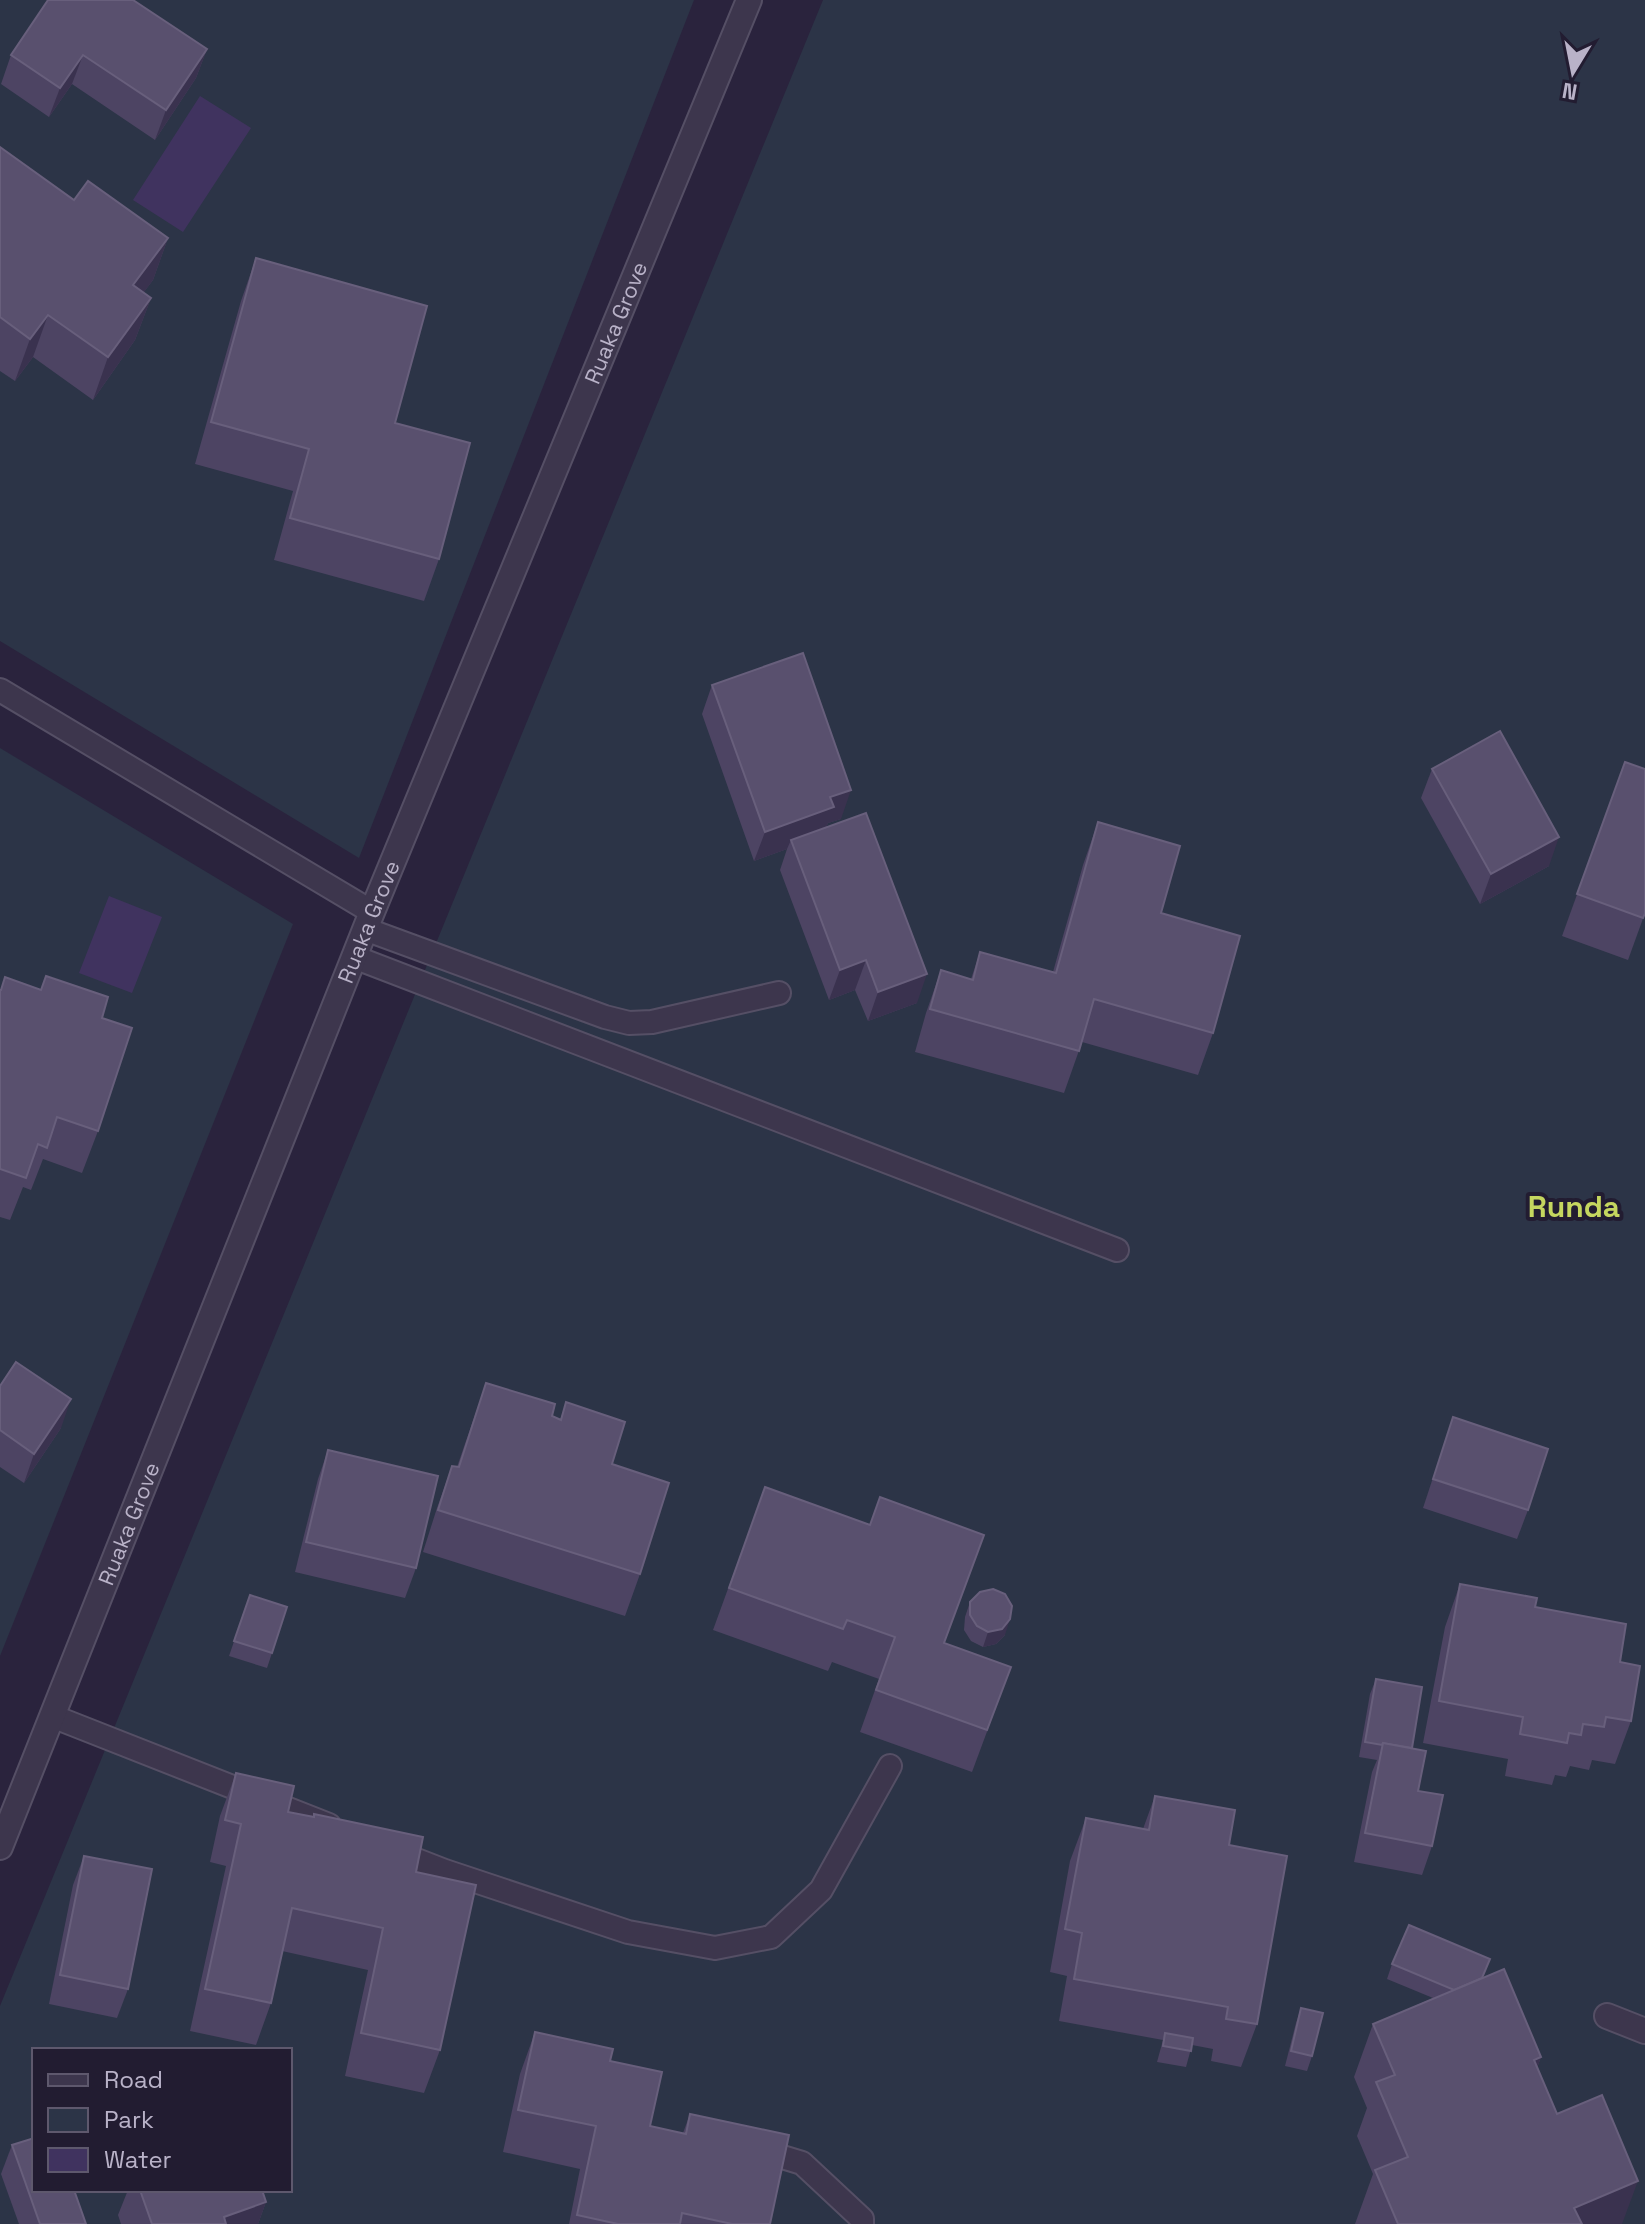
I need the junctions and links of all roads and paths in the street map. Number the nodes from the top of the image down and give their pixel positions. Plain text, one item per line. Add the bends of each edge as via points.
1 (749, 0) edge
2 (0, 690) edge
3 (368, 921) junction
4 (354, 957) junction
5 (779, 993) dead end
6 (1117, 1250) dead end
7 (52, 1716) junction
8 (890, 1766) dead end
9 (8, 1805) edge
10 (343, 1831) edge
11 (372, 1842) edge
12 (0, 1847) edge
13 (1607, 2016) dead end
14 (1645, 2031) edge
15 (732, 2142) edge
16 (862, 2224) edge

1 - 3 street, Ruaka Grove
2 - 3 lane
3 - 4 street, Ruaka Grove
3 - 5 lane via 629,1023
4 - 6 lane
4 - 7 street, Ruaka Grove
7 - 9 street, Ruaka Grove
7 - 10 lane
8 - 11 lane via 821,1890 771,1937 715,1948 628,1932
9 - 12 street, Ruaka Grove
13 - 14 street
15 - 16 lane via 802,2163

